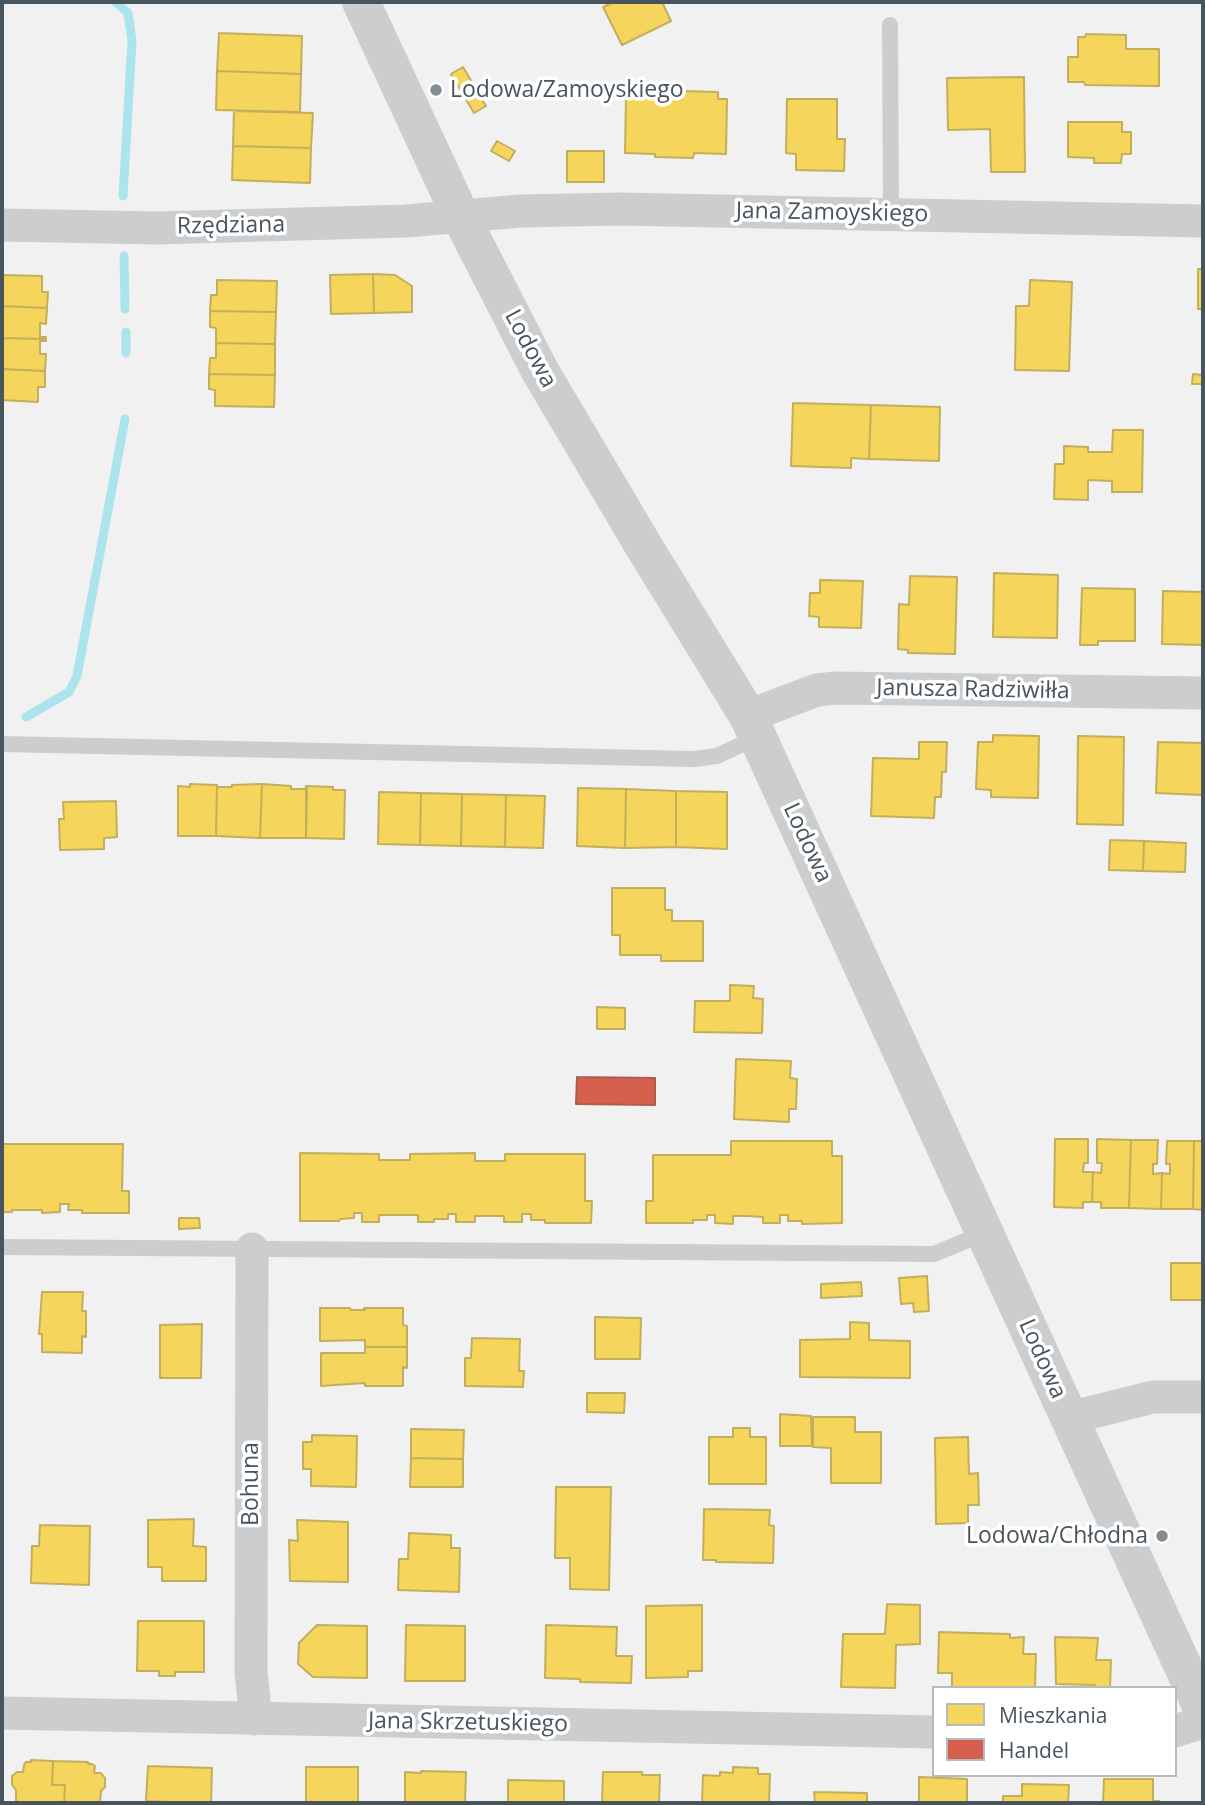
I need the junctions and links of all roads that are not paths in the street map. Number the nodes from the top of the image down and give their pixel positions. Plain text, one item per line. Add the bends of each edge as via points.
1 (361, 2) edge
2 (890, 25) dead end
3 (891, 215) junction
4 (461, 217) junction
5 (1203, 221) edge
6 (2, 225) edge
7 (1203, 693) edge
8 (753, 727) junction
9 (2, 744) edge
10 (985, 1233) junction
11 (2, 1247) edge
12 (252, 1249) junction
13 (1203, 1397) edge
14 (1069, 1419) junction
15 (1203, 1710) edge
16 (2, 1713) edge
17 (254, 1719) junction
18 (1203, 1722) edge
19 (1177, 1730) edge
20 (932, 1732) edge

1 - 4 street, Lodowa
2 - 3 lane
3 - 4 street, Jana Zamoyskiego via 620,209
3 - 5 street, Jana Zamoyskiego
4 - 6 street, Rzędziana via 157,228
4 - 8 street, Lodowa via 540,371
7 - 8 street, Janusza Radziwiłła via 836,688 817,690
8 - 9 lane via 717,756 694,759
8 - 10 street, Lodowa
10 - 12 lane via 934,1254
10 - 14 street, Lodowa
11 - 12 lane
12 - 17 street, Bohuna
13 - 14 street via 1153,1397
14 - 15 street, Lodowa
16 - 17 street, Jana Skrzetuskiego
17 - 20 street, Jana Skrzetuskiego
18 - 19 street

